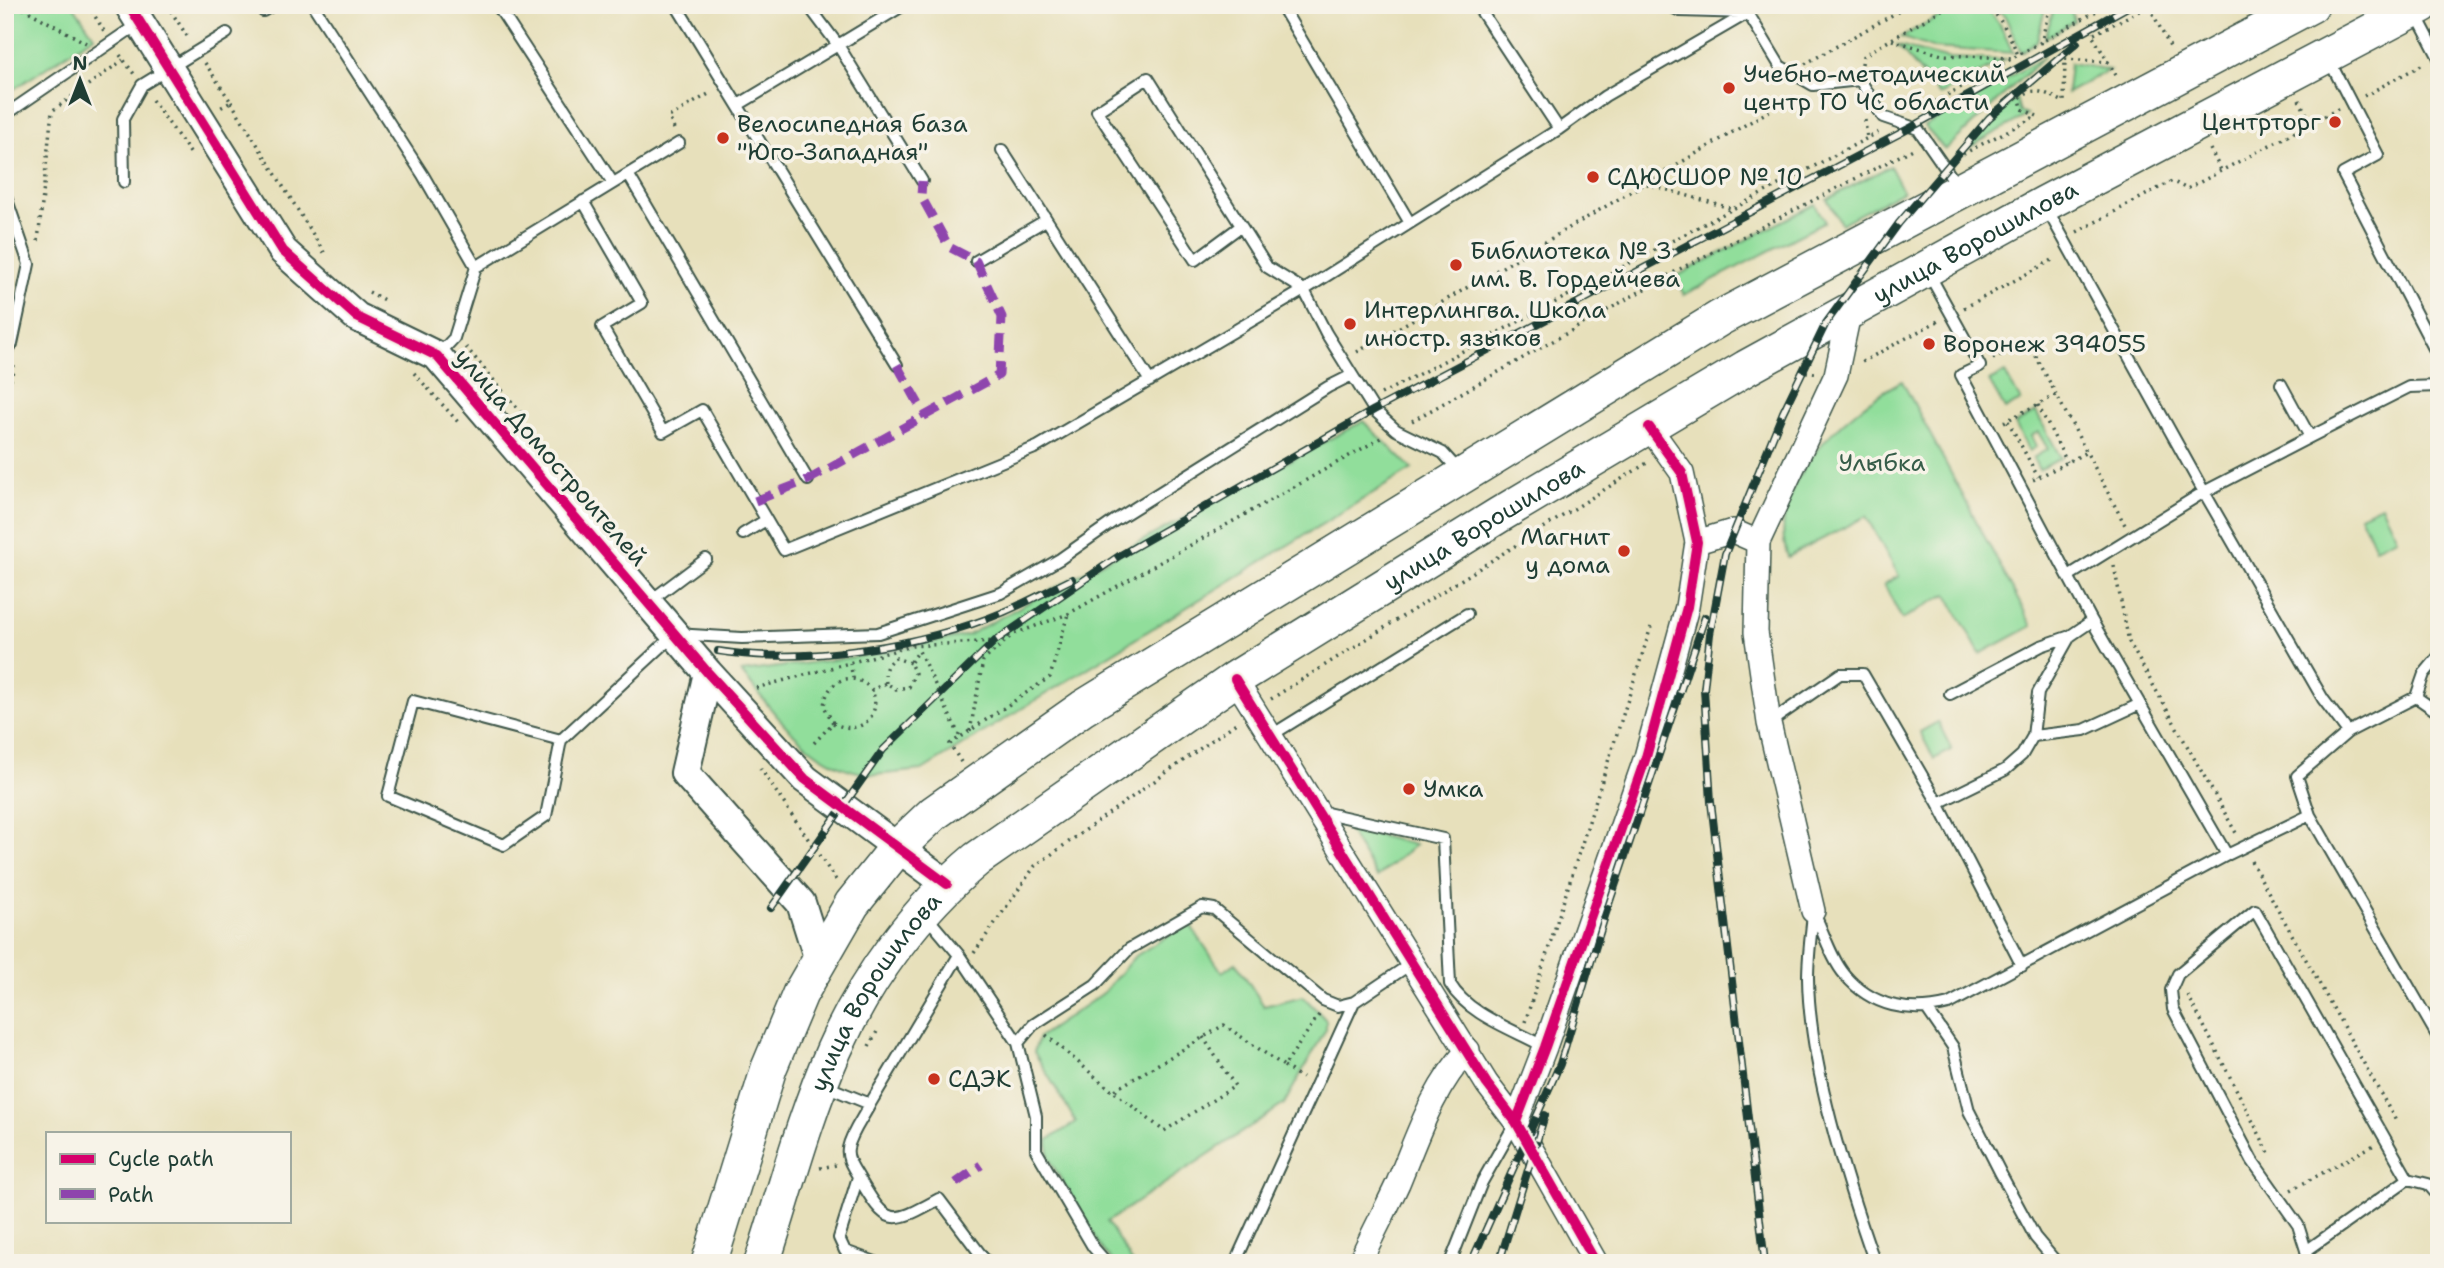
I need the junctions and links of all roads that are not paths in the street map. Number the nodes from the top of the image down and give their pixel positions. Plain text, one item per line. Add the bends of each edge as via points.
1 (313, 5) edge
2 (497, 5) edge
3 (676, 5) edge
4 (808, 5) edge
5 (904, 5) edge
6 (1281, 5) edge
7 (1477, 5) edge
8 (1668, 5) edge
9 (1760, 5) edge
10 (2311, 5) edge
11 (2418, 7) edge
12 (1748, 13) junction
13 (135, 14) edge
14 (227, 33) dead end
15 (838, 45) junction
16 (2326, 55) junction
17 (2438, 57) edge
18 (169, 68) junction
19 (738, 105) junction
20 (5, 114) edge
21 (1559, 129) junction
22 (679, 143) road end
23 (1002, 150) dead end
24 (628, 174) junction
25 (922, 181) dead end
26 (124, 182) dead end
27 (613, 183) junction
28 (1960, 190) junction
29 (5, 194) edge
30 (583, 201) junction
31 (2044, 204) junction
32 (1046, 220) junction
33 (1410, 223) junction
34 (1241, 226) junction
35 (976, 261) dead end
36 (476, 267) junction
37 (1926, 268) junction
38 (1304, 290) junction
39 (1850, 309) junction
40 (446, 347) junction
41 (10, 355) edge
42 (2439, 358) edge
43 (897, 365) dead end
44 (1352, 375) junction
45 (1150, 381) junction
46 (2281, 384) dead end
47 (2439, 386) edge
48 (2311, 437) junction
49 (1657, 439) junction
50 (1461, 474) junction
51 (808, 480) dead end
52 (2204, 492) junction
53 (766, 520) junction
54 (743, 534) dead end
55 (1696, 542) junction
56 (1758, 542) junction
57 (706, 559) dead end
58 (2070, 575) junction
59 (648, 603) junction
60 (1467, 614) dead end
61 (2092, 621) junction
62 (675, 634) junction
63 (2070, 636) junction
64 (2439, 656) edge
65 (708, 673) junction
66 (1234, 679) junction
67 (1950, 694) dead end
68 (2416, 697) junction
69 (2140, 704) junction
70 (2439, 713) edge
71 (1769, 723) junction
72 (2348, 732) junction
73 (1270, 736) junction
74 (2033, 736) junction
75 (561, 740) junction
76 (1938, 803) junction
77 (1315, 810) junction
78 (2311, 815) junction
79 (897, 848) junction
80 (2227, 855) junction
81 (947, 884) junction
82 (1813, 911) junction
83 (922, 912) junction
84 (959, 955) junction
85 (818, 957) junction
86 (1413, 962) junction
87 (2022, 966) junction
88 (1354, 1002) junction
89 (1927, 1009) junction
90 (2439, 1039) edge
91 (1018, 1043) junction
92 (1545, 1047) junction
93 (1468, 1051) junction
94 (832, 1088) junction
95 (870, 1104) junction
96 (1516, 1122) junction
97 (858, 1177) junction
98 (2408, 1179) junction
99 (2439, 1197) edge
100 (2306, 1251) junction
101 (1589, 1258) edge
102 (709, 1263) edge
103 (762, 1263) edge
104 (878, 1263) edge
105 (987, 1263) edge
106 (1107, 1263) edge
107 (1235, 1263) edge
108 (1363, 1263) edge
109 (1450, 1263) edge
110 (1875, 1263) edge
111 (2057, 1263) edge
112 (2310, 1263) edge

1 - 36 lane via 423,175
2 - 27 lane
3 - 19 lane
4 - 15 lane
5 - 15 lane
6 - 33 lane
7 - 21 lane
8 - 12 lane via 1680,10
9 - 12 lane
10 - 28 main road
11 - 16 main road, улица Ворошилова
11 - 17 lane
12 - 21 lane via 1605,96
12 - 28 lane via 1780,66 1813,86 1860,80 1883,117 1918,129
13 - 18 street, улица Домостроителей
13 - 20 lane via 112,42
14 - 18 lane
15 - 19 lane
15 - 25 lane
16 - 31 main road, улица Ворошилова
16 - 42 lane via 2378,155 2343,174
18 - 26 lane via 142,86 123,119
18 - 40 street, улица Домостроителей via 283,251 357,317
19 - 43 lane
21 - 33 lane
22 - 24 lane
23 - 32 lane
24 - 27 lane
24 - 51 lane
27 - 30 lane
28 - 50 main road via 1720,318
29 - 41 lane via 29,264
30 - 36 lane
30 - 53 lane via 642,303 602,327 663,432 702,410
31 - 37 main road, улица Ворошилова
31 - 52 lane
32 - 35 lane
32 - 45 lane
33 - 38 lane
34 - 34 lane via 1148,78 1097,111 1195,260
34 - 38 lane via 1267,267
36 - 40 lane
37 - 39 main road, улица Ворошилова
37 - 58 lane via 1980,366 1962,375
38 - 44 lane
38 - 45 lane
39 - 49 main road, улица Ворошилова
39 - 56 street via 1836,375
40 - 59 street, улица Домостроителей
44 - 50 lane via 1368,401 1396,430 1443,453
44 - 62 lane via 1001,593 878,633 741,638
45 - 53 lane via 1037,447 784,550
46 - 48 lane
47 - 48 lane via 2409,387
48 - 52 lane
49 - 55 street via 1682,473
49 - 66 main road, улица Ворошилова via 1477,528
50 - 79 main road via 1083,708 974,782
52 - 58 lane
52 - 72 lane via 2323,699
53 - 54 lane
55 - 56 street via 1733,531
55 - 92 street via 1687,607 1646,757
56 - 71 street via 1756,632
57 - 59 lane
58 - 61 lane
59 - 62 street, улица Домостроителей
60 - 73 lane
61 - 63 lane
61 - 69 lane
62 - 65 street, улица Домостроителей
62 - 75 lane
63 - 67 lane via 2041,646
63 - 74 lane via 2038,694
64 - 68 lane via 2424,674
65 - 79 street, улица Домостроителей via 805,779
65 - 85 street via 685,773 801,903
66 - 73 street
66 - 81 main road, улица Ворошилова via 1012,833
68 - 70 lane
68 - 72 lane
69 - 74 lane via 2084,730
69 - 80 lane
71 - 76 lane via 1840,674 1863,674
71 - 82 street
72 - 78 lane via 2297,776
73 - 77 street
74 - 76 lane via 2022,755 2005,770
75 - 75 lane via 546,816 504,845 387,796 413,701
76 - 87 lane
77 - 86 street
77 - 92 lane via 1443,839 1450,984 1457,996
78 - 80 lane
78 - 90 lane
79 - 81 street, улица Домостроителей
79 - 85 main road via 852,904
80 - 87 lane
81 - 83 main road, улица Ворошилова
82 - 89 lane via 1844,974 1878,1003
82 - 110 lane via 1808,976 1815,1049
83 - 84 lane
83 - 94 main road, улица Ворошилова via 902,936 835,1047
84 - 91 lane
84 - 95 lane
85 - 102 main road via 769,1068
86 - 88 lane
86 - 93 street
87 - 89 lane via 1949,1004
88 - 91 lane via 1338,1006 1328,1002 1214,909 1202,907 1129,949 1095,985 1033,1025
88 - 107 lane
89 - 111 lane via 1953,1047 1969,1111 2001,1174 2035,1237
91 - 106 lane via 1035,1116 1035,1150
92 - 96 street
93 - 96 street
93 - 108 street via 1448,1072 1432,1100
94 - 95 lane
94 - 103 main road, улица Ворошилова
95 - 97 lane via 848,1150
96 - 101 street
96 - 109 lane via 1482,1182
97 - 104 lane via 838,1238 845,1251
97 - 105 lane via 879,1211 890,1217 906,1217 939,1199
98 - 99 lane via 2428,1184
98 - 100 lane
98 - 100 lane via 2255,911 2178,974 2171,990 2173,1009 2252,1160 2298,1225
100 - 112 lane

